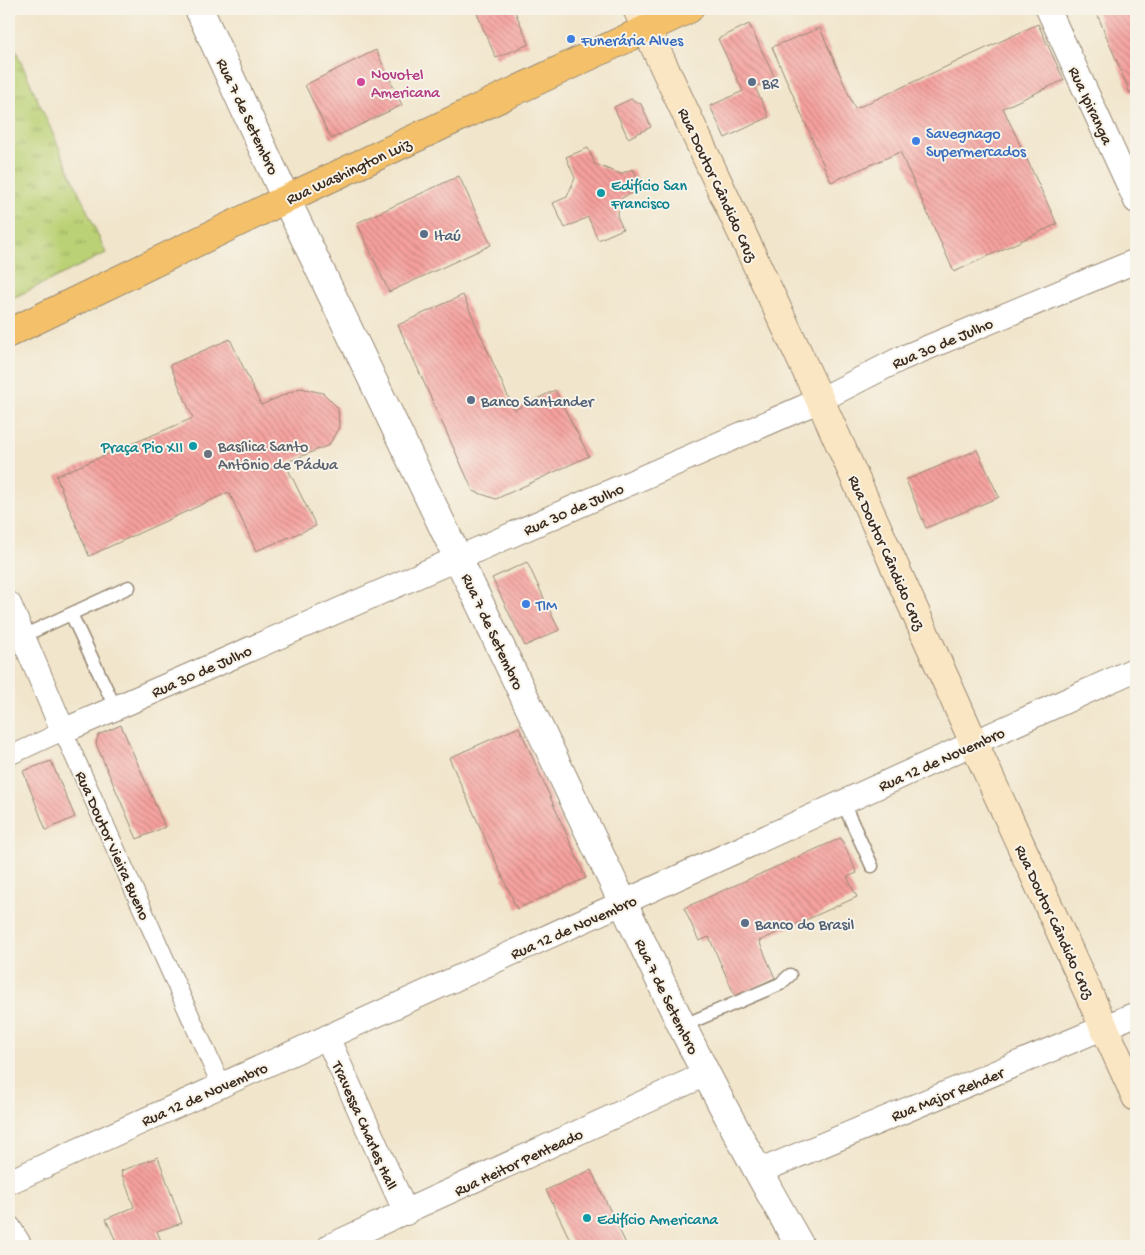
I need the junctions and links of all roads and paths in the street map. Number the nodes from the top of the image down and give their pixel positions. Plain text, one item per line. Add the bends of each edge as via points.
1 (199, 9) edge
2 (689, 9) edge
3 (1048, 9) edge
4 (641, 19) edge
5 (286, 199) junction
6 (1136, 201) edge
7 (1136, 260) edge
8 (9, 334) edge
9 (820, 400) junction
10 (459, 558) junction
11 (129, 586) dead end
12 (9, 604) edge
13 (71, 614) junction
14 (23, 636) junction
15 (1136, 669) edge
16 (116, 707) junction
17 (63, 731) junction
18 (974, 743) junction
19 (9, 756) edge
20 (843, 802) junction
21 (872, 866) dead end
22 (622, 903) junction
23 (790, 975) dead end
24 (1136, 1014) edge
25 (682, 1026) junction
26 (1105, 1028) junction
27 (327, 1037) junction
28 (706, 1074) junction
29 (221, 1085) junction
30 (1136, 1098) edge
31 (758, 1172) junction
32 (9, 1182) edge
33 (406, 1213) junction
34 (9, 1228) edge
35 (20, 1246) edge
36 (330, 1246) edge
37 (800, 1246) edge

1 - 5 street, Rua 7 de Setembro
2 - 4 main road, Rua Washington Luiz
3 - 6 street, Rua Ipiranga
4 - 5 main road, Rua Washington Luiz
4 - 9 main road, Rua Doutor Cândido Cruz
5 - 8 main road, Rua Washington Luiz
5 - 10 street, Rua 7 de Setembro
7 - 9 street, Rua 30 de Julho via 900,359
9 - 10 street, Rua 30 de Julho
9 - 18 main road, Rua Doutor Cândido Cruz
10 - 16 street, Rua 30 de Julho
10 - 22 street, Rua 7 de Setembro
11 - 13 lane
12 - 14 street, Rua Doutor Vieira Bueno
13 - 14 lane
13 - 16 lane
14 - 17 street, Rua Doutor Vieira Bueno
15 - 18 street, Rua 12 de Novembro
16 - 17 street, Rua 30 de Julho
17 - 19 street, Rua 30 de Julho
17 - 29 street, Rua Doutor Vieira Bueno
18 - 20 street, Rua 12 de Novembro
18 - 26 main road, Rua Doutor Cândido Cruz
20 - 21 lane
20 - 22 street, Rua 12 de Novembro
22 - 25 street, Rua 7 de Setembro
22 - 27 street, Rua 12 de Novembro
23 - 25 lane via 780,984
24 - 26 street, Rua Major Rehder
25 - 28 street, Rua 7 de Setembro
26 - 30 main road, Rua Doutor Cândido Cruz
26 - 31 street, Rua Major Rehder
27 - 29 street, Rua 12 de Novembro
27 - 33 street, Travessa Charles Hall
28 - 31 street, Rua 7 de Setembro
28 - 33 street, Rua Heitor Penteado
29 - 32 street, Rua 12 de Novembro
31 - 37 street, Rua 7 de Setembro
33 - 36 street, Rua Heitor Penteado
34 - 35 street

